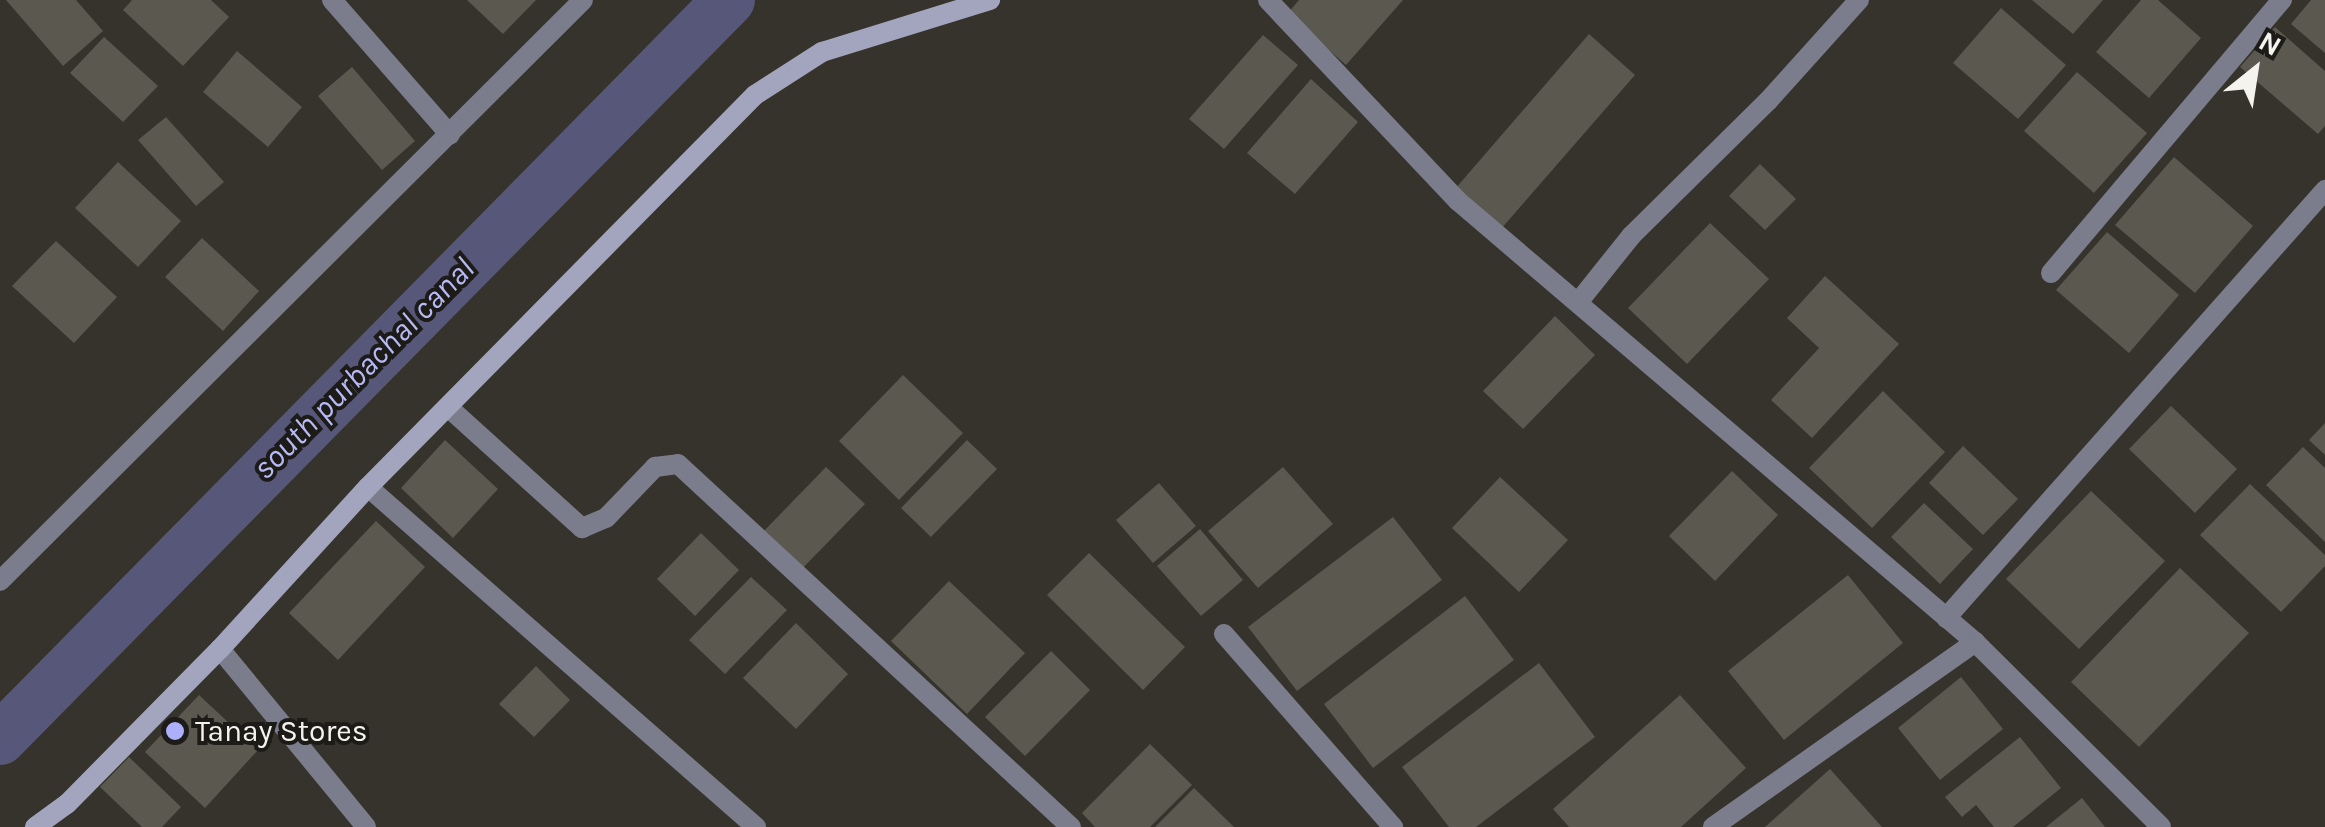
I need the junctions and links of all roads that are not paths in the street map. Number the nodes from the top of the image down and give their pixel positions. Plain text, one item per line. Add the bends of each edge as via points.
1 (332, 0) edge
2 (583, 0) edge
3 (990, 0) edge
4 (1268, 0) edge
5 (1859, 0) edge
6 (2282, 0) edge
7 (450, 136) junction
8 (2325, 190) edge
9 (2051, 273) dead end
10 (1580, 300) junction
11 (448, 406) junction
12 (368, 487) junction
13 (0, 581) edge
14 (1946, 618) junction
15 (1224, 634) dead end
16 (1976, 642) junction
17 (220, 650) junction
18 (35, 827) edge
19 (366, 827) edge
20 (756, 827) edge
21 (1071, 827) edge
22 (1393, 827) edge
23 (1713, 827) edge
24 (2161, 827) edge

1 - 7 street
2 - 7 street
3 - 11 street via 822,52 784,73
4 - 10 street via 1458,202
5 - 10 street via 1631,236
6 - 9 street
7 - 13 street
8 - 14 street
10 - 14 street
11 - 12 street
11 - 21 street via 582,528 606,518 655,467 678,464
12 - 17 street
12 - 20 street
14 - 16 street
15 - 22 street
16 - 23 street
16 - 24 street
17 - 18 street
17 - 19 street

